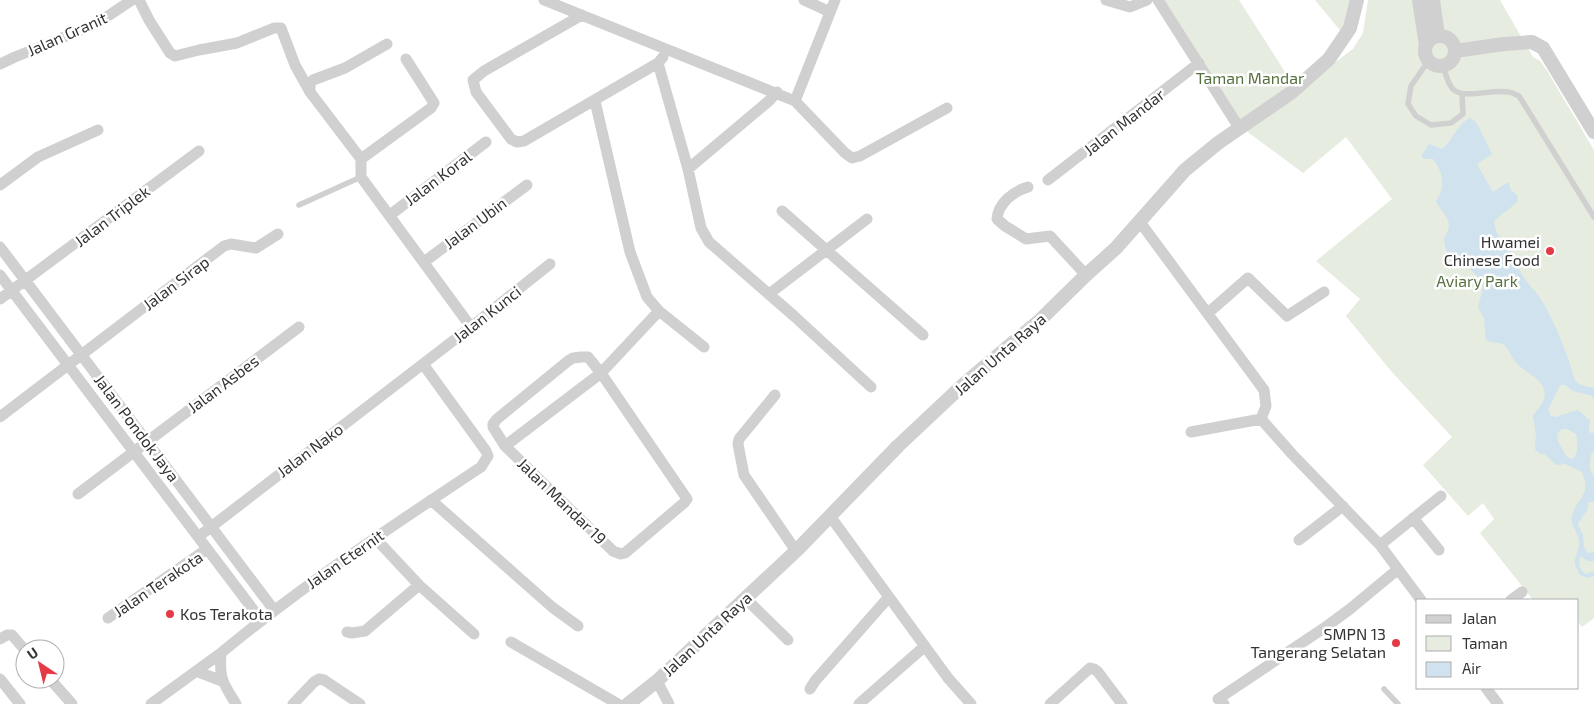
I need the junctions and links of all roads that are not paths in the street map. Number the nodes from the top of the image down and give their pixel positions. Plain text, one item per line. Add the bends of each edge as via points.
1 (132, 0) edge
2 (139, 0) edge
3 (544, 0) edge
4 (804, 0) edge
5 (835, 0) edge
6 (1106, 0) edge
7 (1147, 0) edge
8 (1158, 0) edge
9 (1357, 0) edge
10 (1419, 0) edge
11 (1433, 0) edge
12 (830, 12) junction
13 (582, 15) junction
14 (1438, 36) junction
15 (387, 44) dead end
16 (1426, 46) junction
17 (669, 50) junction
18 (1455, 51) junction
19 (406, 59) dead end
20 (1429, 60) junction
21 (658, 63) junction
22 (1199, 63) junction
23 (0, 64) edge
24 (1443, 66) junction
25 (310, 92) junction
26 (777, 92) junction
27 (1462, 94) junction
28 (595, 101) junction
29 (795, 101) junction
30 (947, 108) dead end
31 (1240, 129) junction
32 (98, 130) dead end
33 (1594, 132) edge
34 (486, 142) dead end
35 (199, 151) dead end
36 (361, 159) junction
37 (688, 169) junction
38 (362, 177) junction
39 (1048, 180) dead end
40 (0, 185) edge
41 (527, 185) dead end
42 (1028, 186) dead end
43 (299, 205) dead end
44 (782, 211) dead end
45 (390, 215) junction
46 (1594, 217) edge
47 (868, 220) dead end
48 (1140, 222) junction
49 (278, 234) dead end
50 (0, 247) edge
51 (827, 251) junction
52 (424, 262) junction
53 (550, 264) dead end
54 (0, 275) edge
55 (1086, 275) junction
56 (26, 281) junction
57 (12, 291) junction
58 (1324, 292) dead end
59 (769, 294) junction
60 (0, 299) edge
61 (659, 311) junction
62 (1208, 313) junction
63 (299, 326) dead end
64 (471, 327) junction
65 (923, 334) dead end
66 (704, 347) dead end
67 (82, 355) junction
68 (423, 364) junction
69 (68, 366) junction
70 (602, 373) junction
71 (871, 387) dead end
72 (775, 395) dead end
73 (0, 417) edge
74 (1261, 419) junction
75 (1191, 432) dead end
76 (147, 441) junction
77 (505, 446) junction
78 (133, 451) junction
79 (78, 494) dead end
80 (1441, 496) dead end
81 (431, 500) junction
82 (1343, 506) junction
83 (830, 516) junction
84 (1413, 518) junction
85 (211, 526) junction
86 (198, 537) junction
87 (375, 538) junction
88 (1299, 540) dead end
89 (1380, 545) junction
90 (208, 550) junction
91 (1438, 550) dead end
92 (796, 551) junction
93 (1398, 570) junction
94 (419, 585) junction
95 (1522, 592) dead end
96 (746, 598) junction
97 (888, 598) junction
98 (1420, 599) edge
99 (1512, 599) edge
100 (274, 610) junction
101 (108, 618) dead end
102 (261, 620) junction
103 (578, 626) dead end
104 (347, 632) dead end
105 (474, 634) dead end
106 (0, 639) edge
107 (15, 639) edge
108 (788, 640) dead end
109 (511, 642) dead end
110 (925, 646) junction
111 (221, 653) junction
112 (196, 671) junction
113 (0, 679) edge
114 (222, 681) junction
115 (657, 681) junction
116 (59, 689) edge
117 (810, 689) dead end
118 (1384, 689) dead end
119 (1486, 689) edge
120 (1493, 702) edge
121 (20, 704) edge
122 (72, 704) edge
123 (151, 704) edge
124 (236, 704) edge
125 (293, 704) edge
126 (360, 704) edge
127 (618, 704) edge
128 (628, 704) edge
129 (669, 704) edge
130 (859, 704) edge
131 (971, 704) edge
132 (1050, 704) edge
133 (1122, 704) edge
134 (1224, 704) edge
135 (1398, 704) edge

1 - 23 street, Jalan Granit via 96,24
2 - 25 street via 174,56 237,43 281,28 295,65
3 - 13 street
4 - 12 street
5 - 12 street
6 - 7 street via 1130,7
8 - 22 street
9 - 31 street, Jalan Unta Raya via 1350,28 1329,59 1292,92
10 - 16 street
11 - 14 street
12 - 29 street
13 - 17 street
13 - 28 street via 484,70 474,80 476,92 511,139 517,142
14 - 16 street
14 - 18 street via 1448,38
15 - 25 street via 345,68 313,80
16 - 20 street
17 - 21 street
17 - 26 street
18 - 24 street via 1452,60
18 - 33 street via 1532,42 1543,48
19 - 36 street via 434,103
20 - 24 street
20 - 27 lane via 1411,86 1408,104 1416,116 1431,125 1451,123 1463,114
21 - 28 street
21 - 37 street
22 - 31 street
22 - 39 street, Jalan Mandar
24 - 27 lane via 1453,90
25 - 36 street
26 - 29 street
26 - 37 street
27 - 46 lane via 1491,91 1519,96
28 - 61 street via 630,252 647,297
29 - 30 street via 852,158
31 - 48 street, Jalan Unta Raya via 1185,170
32 - 40 street via 38,157
34 - 45 street, Jalan Koral
35 - 56 street, Jalan Triplek
36 - 38 street
37 - 59 street via 701,228 709,242
38 - 43 lane
38 - 45 street
41 - 52 street, Jalan Ubin
42 - 55 street via 1008,198 998,212 998,218 1026,238 1050,236
44 - 51 street
45 - 52 street
47 - 51 street
48 - 55 street, Jalan Unta Raya
48 - 62 street
49 - 67 street, Jalan Sirap via 256,248 224,246
50 - 56 street, Jalan Pondok Jaya
51 - 59 street
51 - 65 street
52 - 64 street
53 - 64 street, Jalan Kunci
54 - 57 street, Jalan Pondok Jaya
55 - 83 street, Jalan Unta Raya via 898,446
56 - 57 street, Jalan Triplek
56 - 67 street, Jalan Pondok Jaya
57 - 60 street, Jalan Triplek
57 - 69 street, Jalan Pondok Jaya
58 - 62 street via 1288,316 1248,278
59 - 71 street
61 - 66 street
61 - 70 street, Jalan Mandar 19
62 - 74 street via 1264,390 1266,406
63 - 76 street, Jalan Asbes
64 - 68 street, Jalan Kunci
67 - 69 street, Jalan Sirap
67 - 76 street, Jalan Pondok Jaya
68 - 81 street, Jalan Eternit via 488,456 480,467
68 - 85 street, Jalan Nako
69 - 73 street, Jalan Sirap
69 - 78 street, Jalan Pondok Jaya
70 - 77 street, Jalan Mandar 19
70 - 77 street, Jalan Mandar 19 via 588,357 568,361 493,424 494,432
70 - 77 street, Jalan Mandar 19 via 687,499 625,553 613,551
72 - 92 street via 738,444 744,475
74 - 75 street
74 - 82 street
76 - 78 street, Jalan Asbes
76 - 85 street, Jalan Pondok Jaya
78 - 79 street, Jalan Asbes
78 - 86 street, Jalan Pondok Jaya
80 - 84 street
81 - 87 street, Jalan Eternit
81 - 103 street
82 - 88 street
82 - 89 street
83 - 92 street, Jalan Unta Raya
83 - 97 street
84 - 89 street
84 - 91 street
85 - 86 street, Jalan Nako
85 - 100 street, Jalan Pondok Jaya
86 - 90 street, Jalan Pondok Jaya
87 - 94 street
87 - 100 street, Jalan Eternit
89 - 93 street
90 - 101 street, Jalan Terakota
90 - 102 street, Jalan Pondok Jaya
92 - 96 street, Jalan Unta Raya
93 - 98 street
93 - 134 street via 1301,645 1218,699
94 - 104 street via 365,631
94 - 105 street
95 - 99 street
96 - 108 street
96 - 115 street, Jalan Unta Raya
97 - 110 street
97 - 117 street
100 - 102 street, Jalan Eternit
102 - 111 street, Jalan Eternit
106 - 107 street via 12,635
109 - 127 street
110 - 130 street
110 - 131 street
111 - 112 street, Jalan Eternit
111 - 114 street
112 - 114 street
112 - 123 street, Jalan Eternit
113 - 121 street
114 - 124 street
115 - 128 street, Jalan Unta Raya
115 - 129 street
116 - 122 street
118 - 135 lane
119 - 120 street
125 - 126 street via 319,679
132 - 133 street via 1090,668 1098,672

